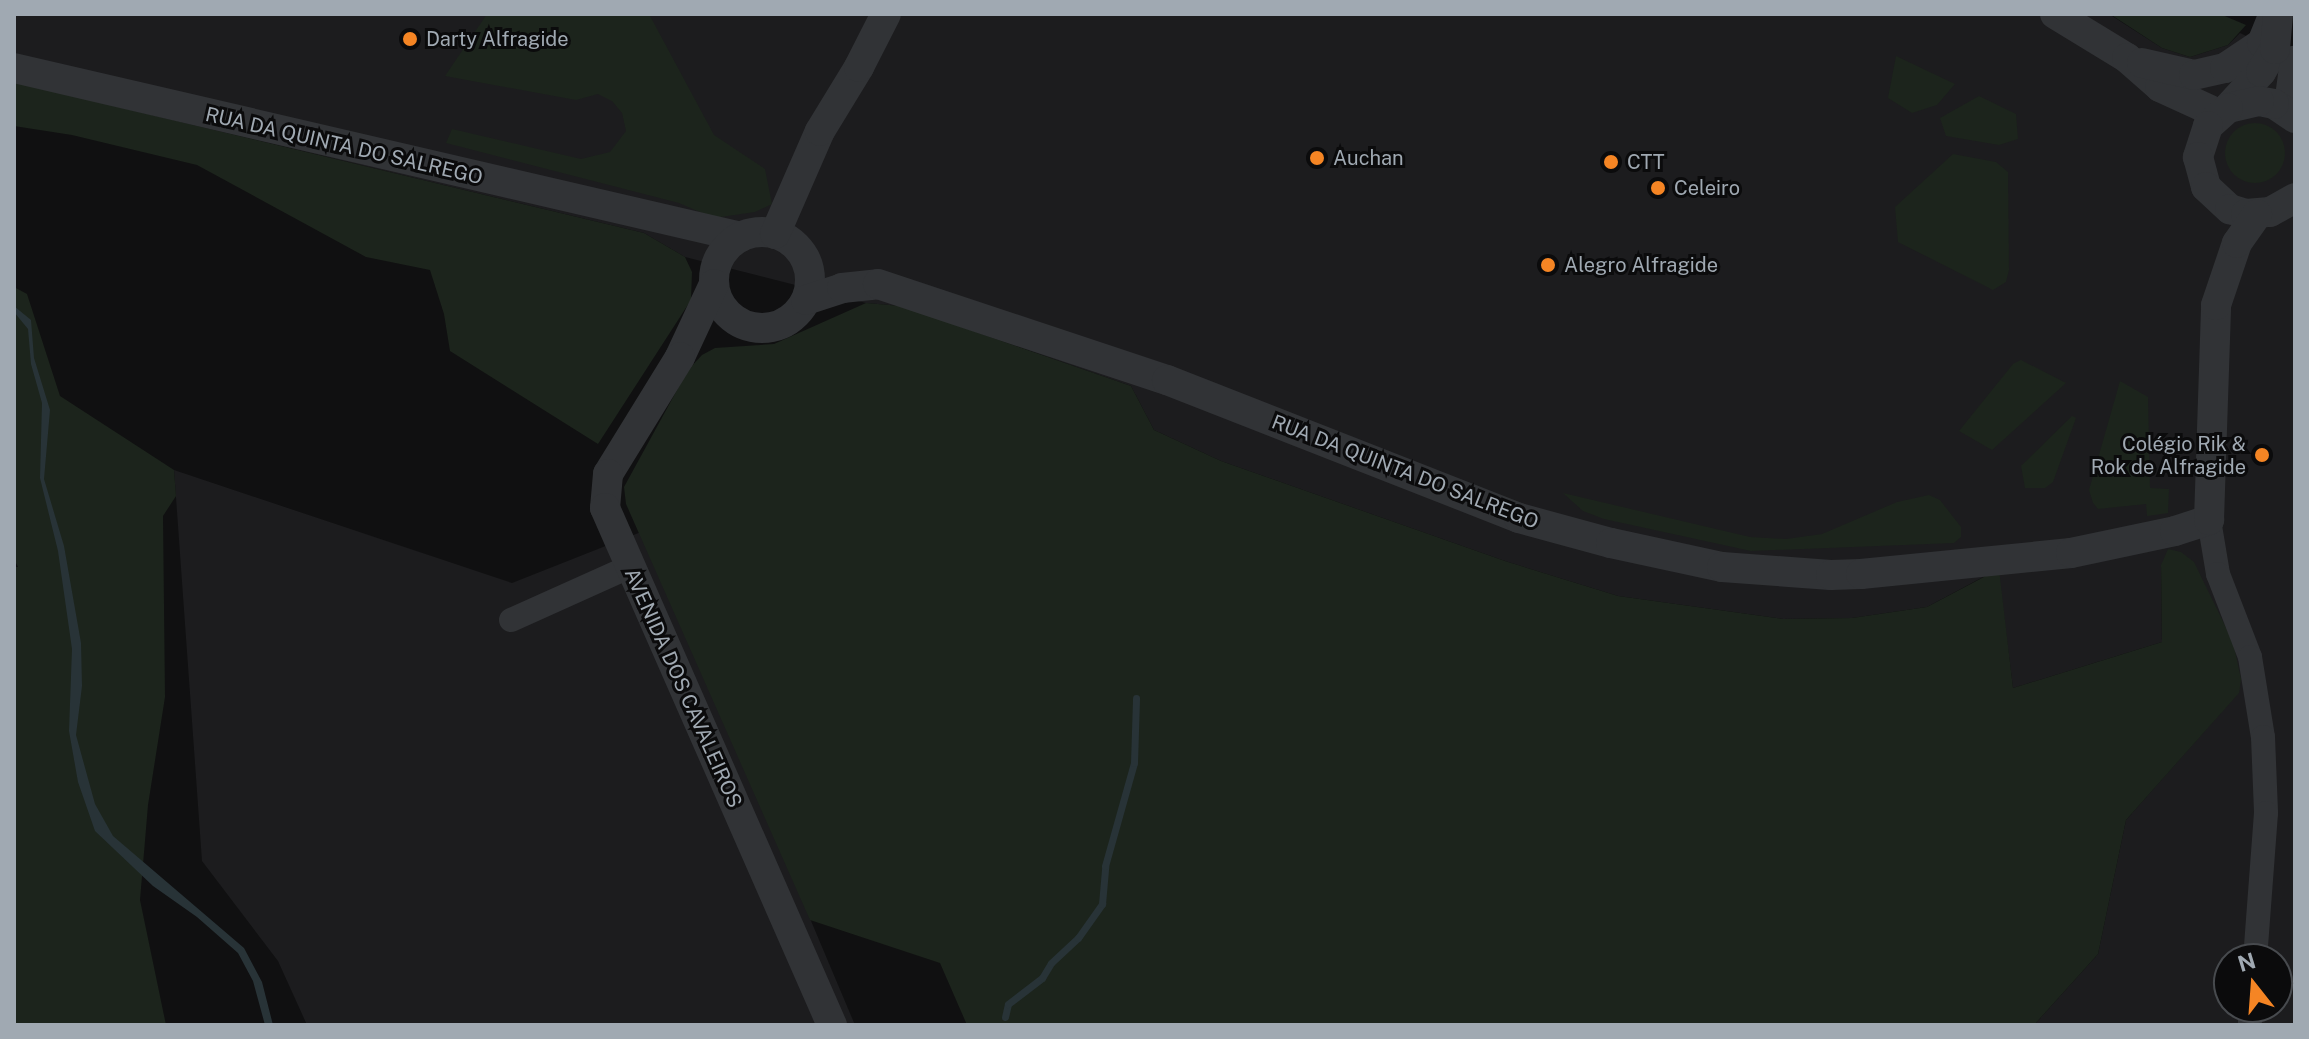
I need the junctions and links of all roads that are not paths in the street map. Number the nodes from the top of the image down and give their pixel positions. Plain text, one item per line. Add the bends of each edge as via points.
1 (886, 14) edge
2 (2055, 14) edge
3 (2276, 14) edge
4 (2277, 51) edge
5 (2127, 58) junction
6 (14, 68) edge
7 (2224, 111) junction
8 (2292, 115) edge
9 (2295, 198) edge
10 (2257, 214) junction
11 (674, 224) junction
12 (775, 234) junction
13 (741, 237) junction
14 (715, 275) junction
15 (806, 300) junction
16 (745, 325) junction
17 (680, 357) junction
18 (2209, 520) junction
19 (629, 567) junction
20 (511, 620) dead end
21 (2256, 943) edge
22 (832, 1025) edge

1 - 12 street via 820,131
2 - 5 street
3 - 4 street, bridge
4 - 5 street via 2211,73 2175,73
4 - 7 street
4 - 8 street
5 - 7 street via 2160,87
6 - 11 street, RUA DA QUINTA DO SALREGO
7 - 8 street via 2259,101
7 - 10 street via 2201,141 2200,173 2217,200 2230,209
9 - 10 street
10 - 18 street via 2237,243 2216,305
11 - 13 street, RUA DA QUINTA DO SALREGO
11 - 14 street, RUA DA QUINTA DO SALREGO
12 - 13 street
12 - 15 street via 796,247 808,267
13 - 14 street via 722,254
14 - 16 street via 724,309
14 - 17 street, AVENIDA DOS CAVALEIROS
15 - 16 street via 787,321 759,328
15 - 18 street, RUA DA QUINTA DO SALREGO via 878,284 1167,380 1519,518 1722,567 1831,575 1979,565 2071,553
16 - 17 street, AVENIDA DOS CAVALEIROS via 713,336
17 - 19 street, AVENIDA DOS CAVALEIROS via 608,474 605,508
18 - 21 street via 2218,574 2250,657 2263,737 2266,813
19 - 20 street
19 - 22 street, AVENIDA DOS CAVALEIROS

